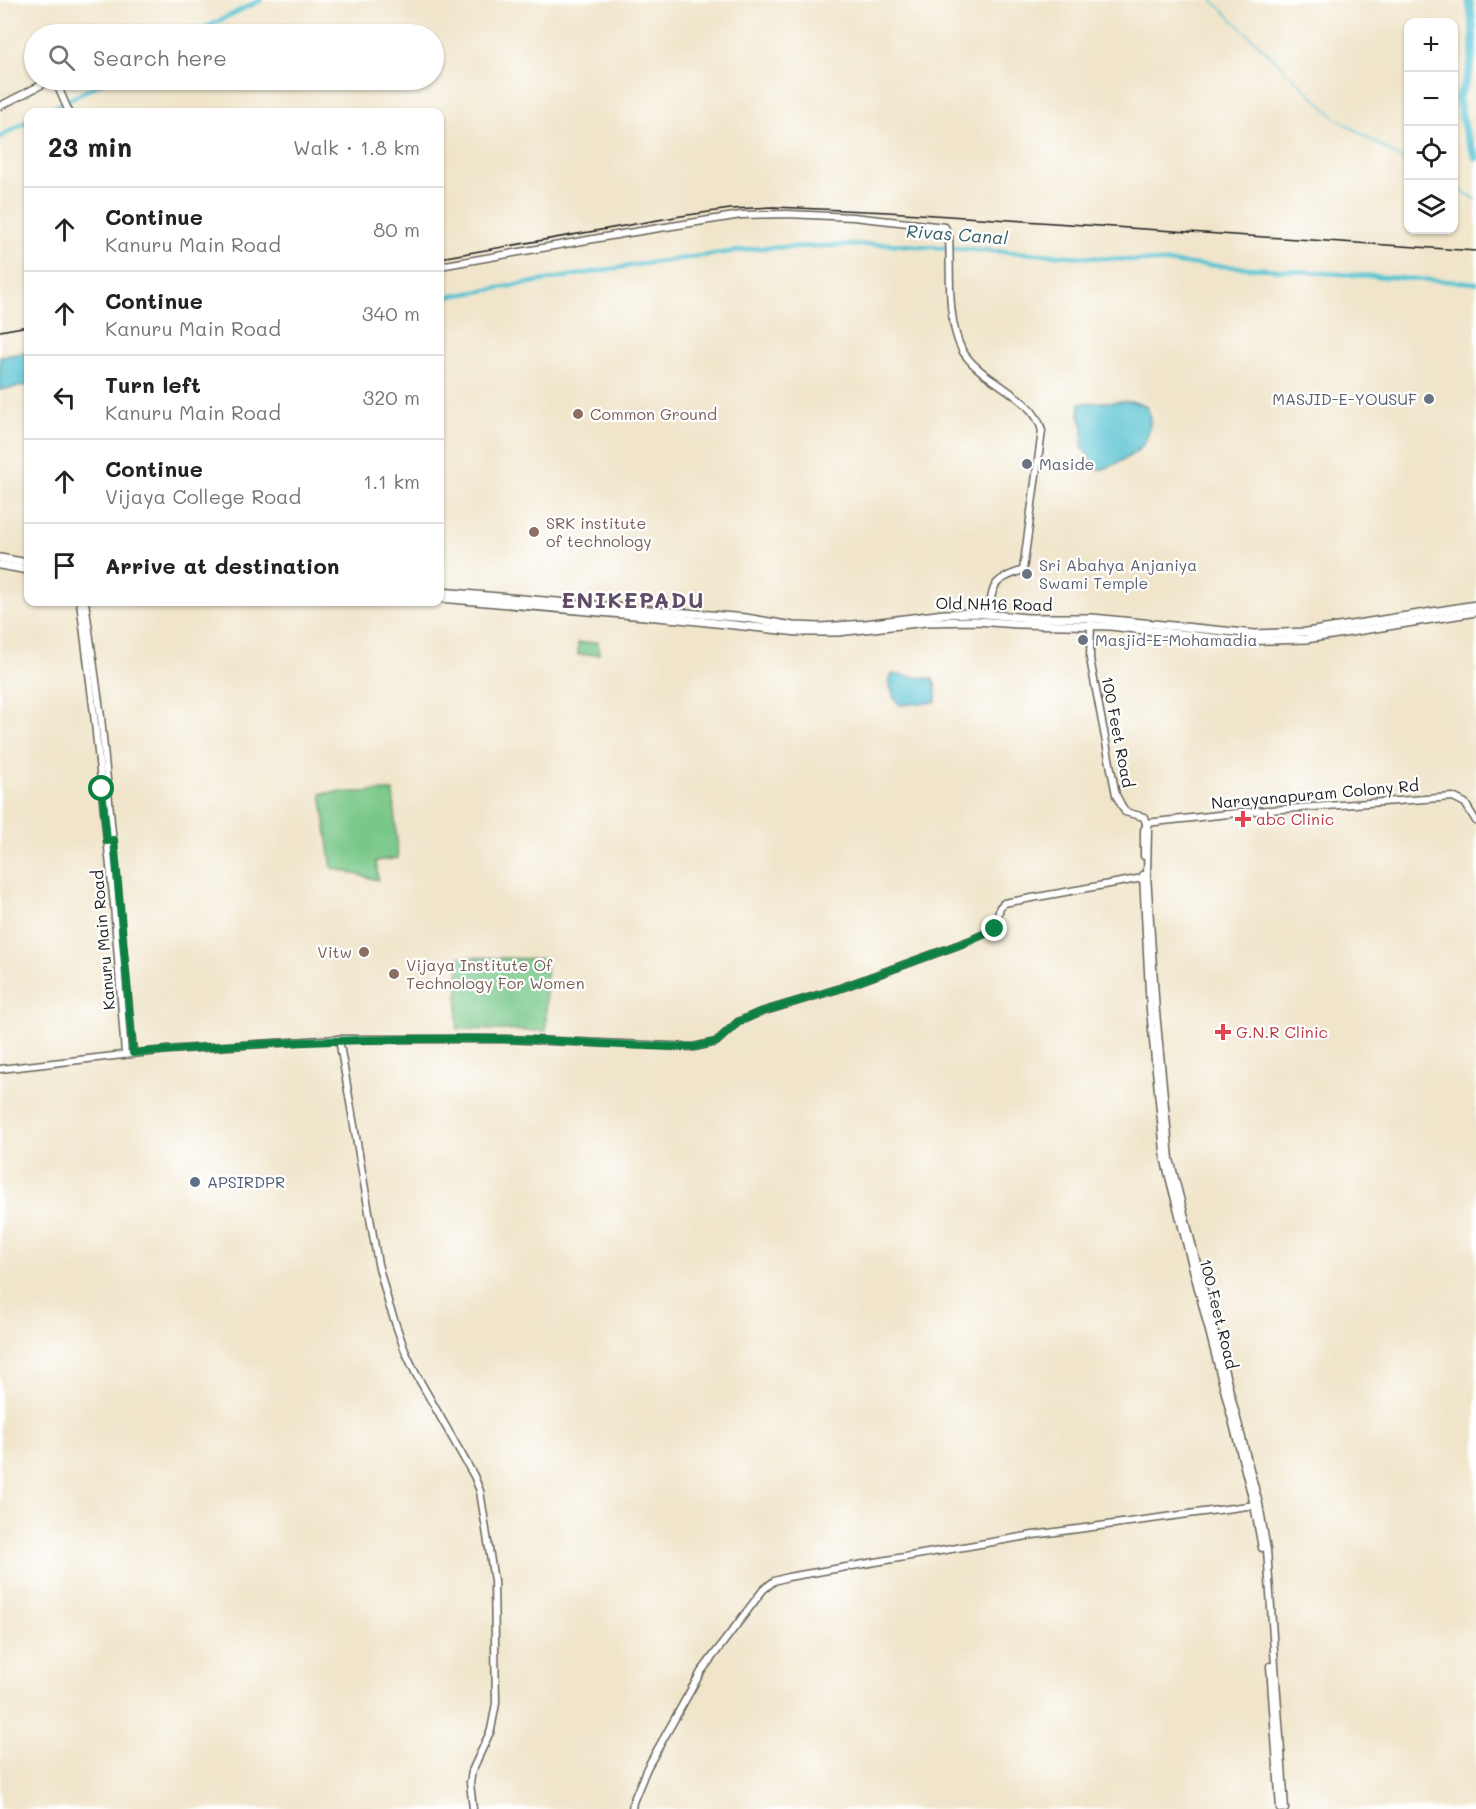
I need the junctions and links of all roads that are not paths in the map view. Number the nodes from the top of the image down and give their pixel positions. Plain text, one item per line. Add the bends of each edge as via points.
1 (33, 90) edge
2 (59, 90) edge
3 (0, 106) edge
4 (67, 108) edge
5 (444, 265) edge
6 (0, 558) edge
7 (24, 562) edge
8 (0, 565) edge
9 (24, 569) edge
10 (444, 592) edge
11 (444, 597) edge
12 (1476, 605) edge
13 (81, 606) edge
14 (87, 606) edge
15 (1476, 612) edge
16 (990, 614) junction
17 (1091, 622) junction
18 (1476, 821) edge
19 (1146, 824) junction
20 (110, 841) junction
21 (1143, 878) junction
22 (339, 1040) junction
23 (129, 1053) junction
24 (0, 1069) edge
25 (1256, 1504) junction
26 (473, 1809) edge
27 (632, 1809) edge
28 (1280, 1809) edge
29 (1285, 1809) edge

1 - 3 street
2 - 4 street
5 - 16 street via 741,215 853,217 945,227 949,236 950,300 962,349 978,368 1034,413 1042,431 1023,570 996,582
6 - 7 main road
8 - 9 main road
10 - 16 main road, Old NH16 Road via 735,617 793,626
11 - 17 main road, Old NH16 Road via 798,632 838,632 954,620
12 - 17 main road, Old NH16 Road via 1275,634
13 - 20 street, Kanuru Main Road
14 - 20 street, Kanuru Main Road via 101,717
15 - 17 main road, Old NH16 Road via 1273,641 1240,641
16 - 17 main road, Old NH16 Road
17 - 19 street, 100 Feet Road via 1090,659 1116,795 1125,812 1141,815
18 - 19 street, Narayanapuram Colony Rd via 1465,803 1453,797 1255,811
19 - 21 street, 100 Feet Road
19 - 25 street, 100 Feet Road via 1156,1012 1170,1159
20 - 23 street, Kanuru Main Road
21 - 22 street via 1004,903 995,929 838,989 748,1017 708,1045 667,1047 505,1039
21 - 25 street, 100 Feet Road via 1150,1010 1165,1161
22 - 23 street
22 - 26 street via 378,1264 389,1305 412,1366 480,1491 494,1581 496,1702 491,1730 472,1772
23 - 24 street
25 - 27 street via 1033,1535 774,1581 701,1672 647,1768
25 - 28 street, 100 Feet Road via 1263,1549
25 - 29 street, 100 Feet Road via 1267,1550

